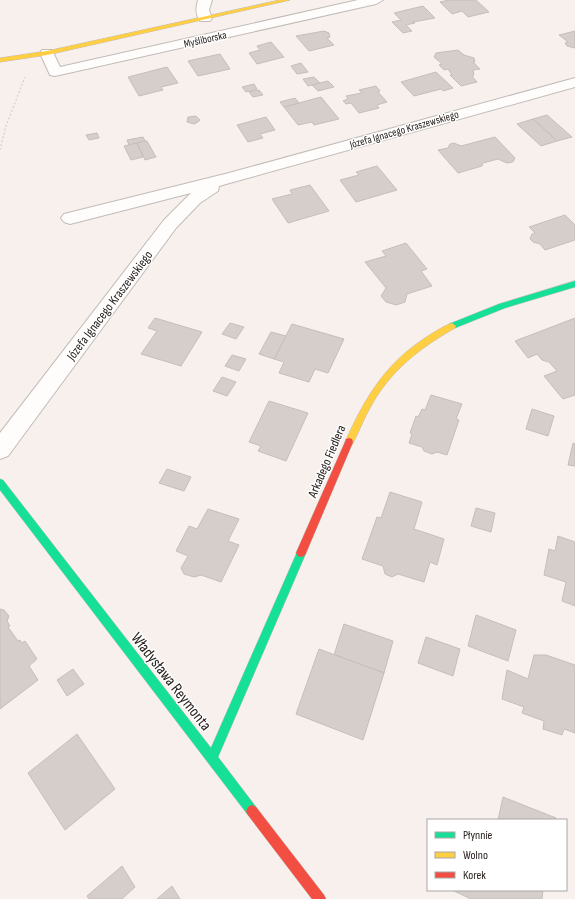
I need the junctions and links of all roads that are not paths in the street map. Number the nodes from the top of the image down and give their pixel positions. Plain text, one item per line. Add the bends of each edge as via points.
1 (205, 0) edge
2 (287, 0) edge
3 (376, 0) edge
4 (204, 18) junction
5 (47, 53) junction
6 (0, 60) edge
7 (575, 82) edge
8 (233, 177) junction
9 (70, 218) dead end
10 (575, 284) edge
11 (0, 450) edge
12 (0, 483) edge
13 (212, 758) junction
14 (320, 899) edge

1 - 4 street via 202,10
2 - 4 street, Myśliborska
3 - 5 street, Myśliborska via 55,72
4 - 5 street, Myśliborska
5 - 6 street, Myśliborska
7 - 8 street, Józefa Ignacego Kraszewskiego
8 - 9 street, Józefa Ignacego Kraszewskiego
8 - 11 street, Józefa Ignacego Kraszewskiego via 204,191 180,213
10 - 13 street, Arkadego Fiedlera via 456,322 422,341 391,369 362,412
12 - 13 street, Władysława Reymonta
13 - 14 street, Władysława Reymonta

